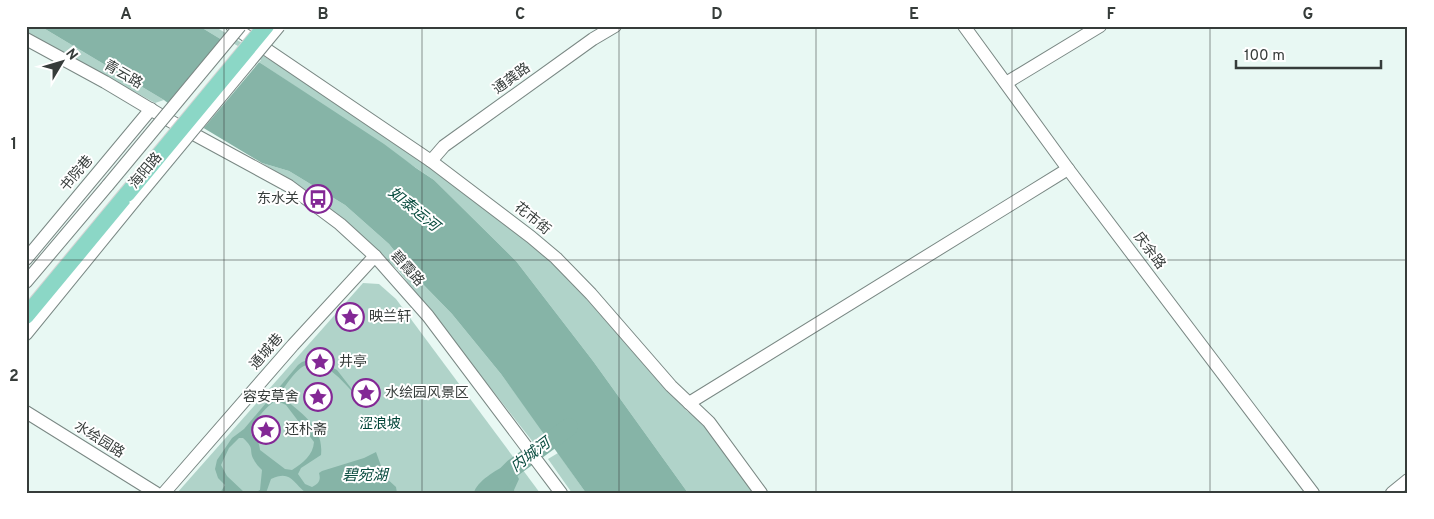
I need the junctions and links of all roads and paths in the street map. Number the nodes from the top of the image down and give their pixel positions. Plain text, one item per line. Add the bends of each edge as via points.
1 (232, 26) edge
2 (240, 26) edge
3 (255, 26) edge
4 (266, 26) edge
5 (279, 26) edge
6 (615, 26) edge
7 (964, 26) edge
8 (1100, 26) edge
9 (26, 39) edge
10 (1006, 83) junction
11 (151, 109) junction
12 (177, 125) joint
13 (431, 161) junction
14 (1068, 169) junction
15 (122, 192) junction
16 (375, 256) junction
17 (26, 259) edge
18 (26, 282) edge
19 (26, 299) edge
20 (26, 316) edge
21 (26, 334) edge
22 (689, 403) junction
23 (26, 412) edge
24 (1408, 480) edge
25 (156, 493) edge
26 (164, 493) edge
27 (561, 493) edge
28 (760, 493) edge
29 (1312, 493) edge
30 (1392, 493) edge

1 - 13 street, 花市街
2 - 15 street, bridge
3 - 15 main road, 海阳路
4 - 15 main road, 海阳路, bridge
5 - 15 street, bridge
6 - 13 street, 通龚路 via 444,146
7 - 10 street, 庆余路
8 - 10 street
9 - 11 street, 青云路
10 - 14 street, 庆余路
11 - 12 street, 青云路
11 - 17 street, 书院巷
12 - 16 street, 碧霞路 via 290,186
13 - 22 street, 花市街 via 556,258
14 - 22 street
14 - 29 street, 庆余路
15 - 18 street
15 - 19 main road, 海阳路
15 - 20 main road, 海阳路
15 - 21 street
16 - 26 street, 通城巷
16 - 27 street, 碧霞路 via 428,316
22 - 28 street, 花市街 via 709,422
23 - 25 street, 水绘园路
24 - 30 street

